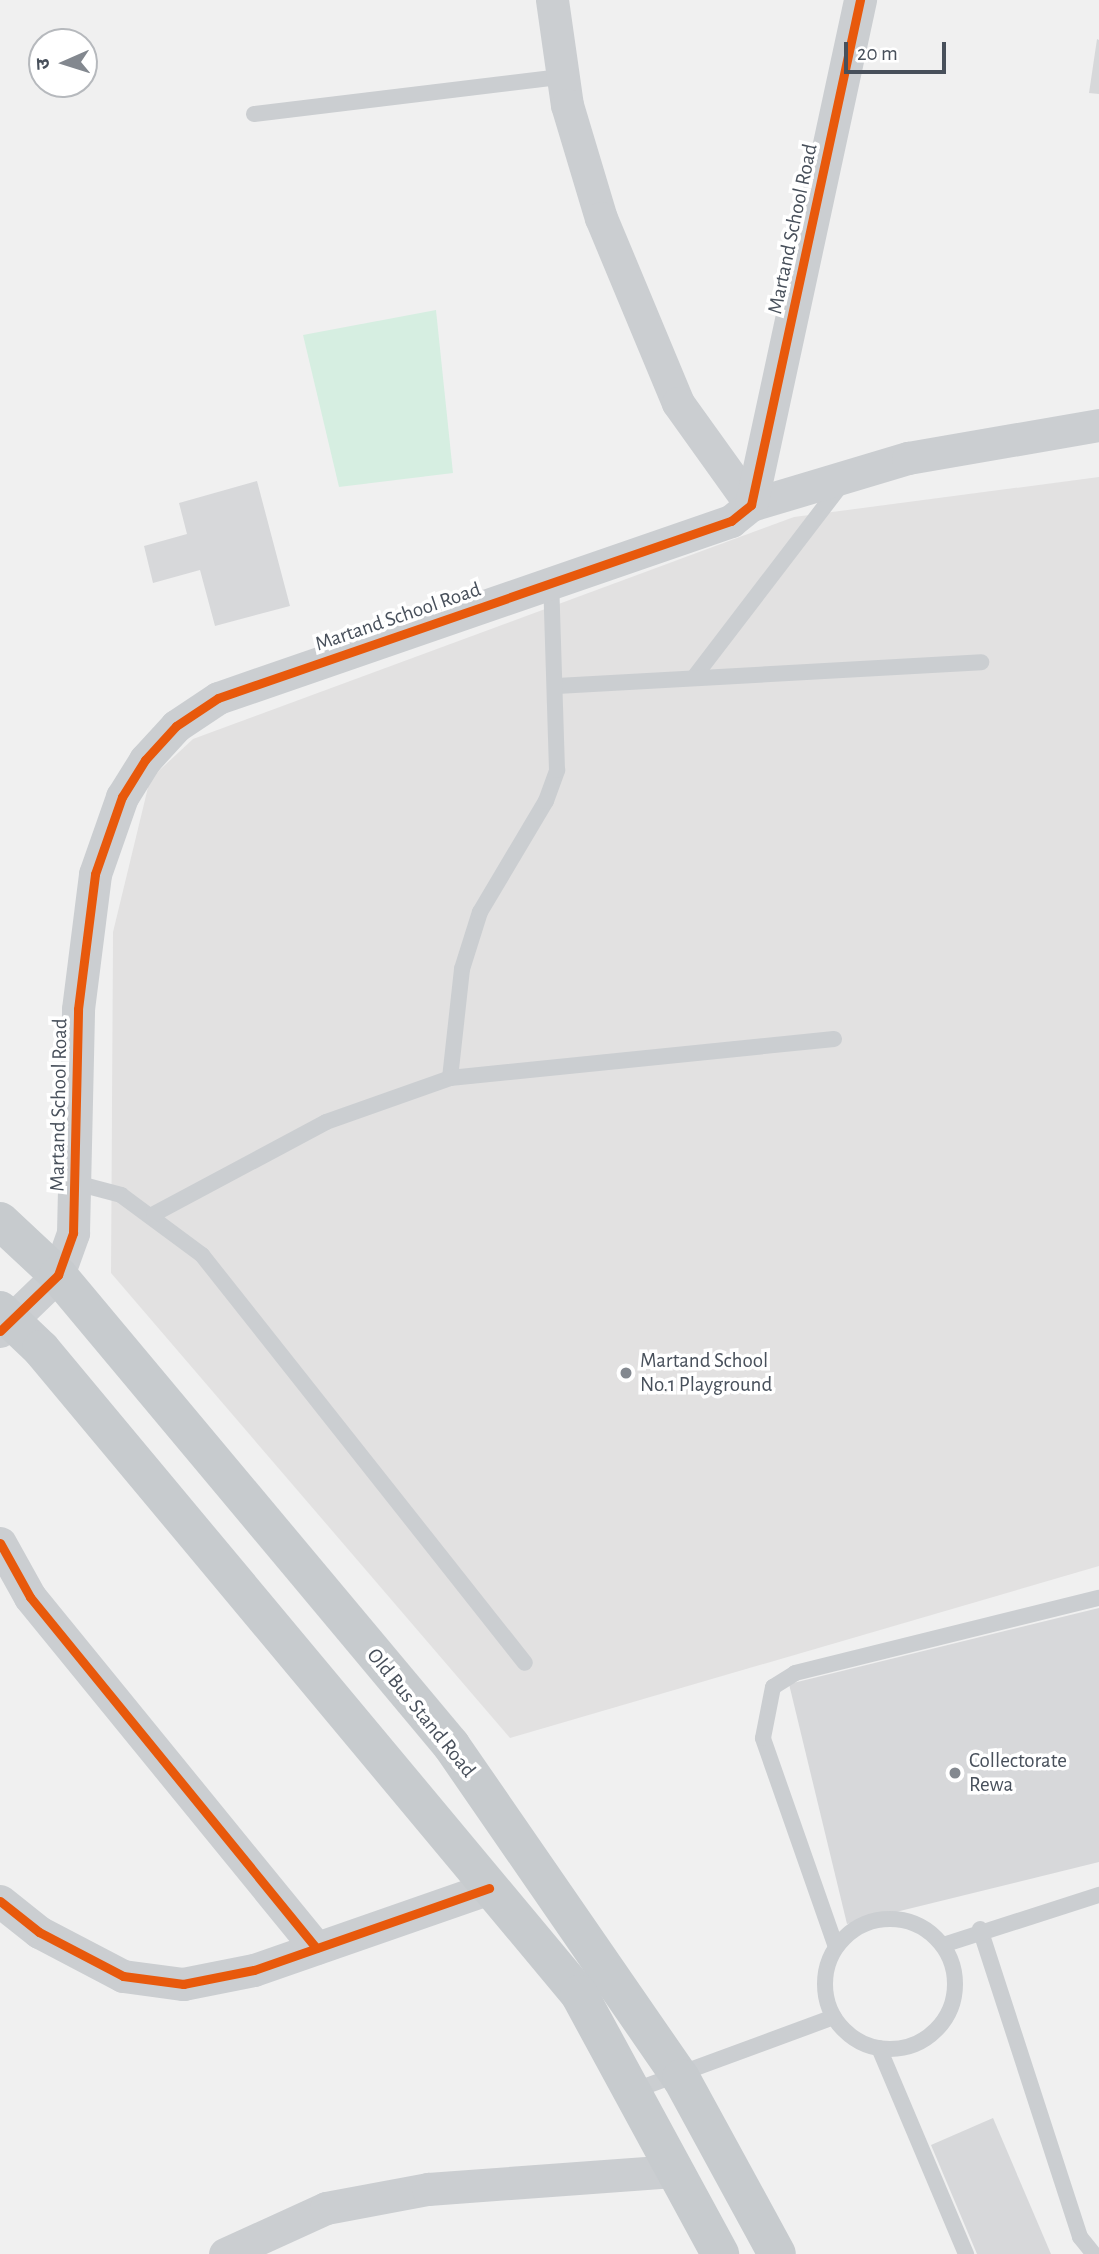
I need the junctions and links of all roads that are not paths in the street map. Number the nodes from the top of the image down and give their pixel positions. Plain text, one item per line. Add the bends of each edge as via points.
1 (552, 0) edge
2 (860, 0) edge
3 (561, 77) junction
4 (254, 114) dead end
5 (1099, 425) edge
6 (849, 475) junction
7 (751, 505) junction
8 (551, 583) junction
9 (981, 663) dead end
10 (695, 676) junction
11 (557, 686) junction
12 (834, 1039) dead end
13 (450, 1078) junction
14 (76, 1184) junction
15 (154, 1214) junction
16 (0, 1221) edge
17 (58, 1275) junction
18 (5, 1321) edge
19 (0, 1543) edge
20 (1099, 1598) edge
21 (524, 1663) dead end
22 (489, 1888) junction
23 (1099, 1895) edge
24 (0, 1901) edge
25 (980, 1929) junction
26 (943, 1945) junction
27 (836, 1947) junction
28 (316, 1948) junction
29 (834, 2017) junction
30 (879, 2048) junction
31 (681, 2078) junction
32 (629, 2093) junction
33 (673, 2171) junction
34 (225, 2254) edge
35 (720, 2254) edge
36 (777, 2254) edge
37 (966, 2254) edge
38 (1094, 2254) edge

1 - 3 street
2 - 7 street, Martand School Road
3 - 4 lane
3 - 7 street via 601,218 678,403
5 - 6 street via 908,458
6 - 7 street
6 - 10 lane
7 - 8 street, Martand School Road via 732,521
8 - 11 lane
8 - 14 street, Martand School Road via 218,698 176,726 145,760 122,797 96,874 78,1009
9 - 10 lane
10 - 11 lane
11 - 13 lane via 557,770 546,801 480,912 462,968
12 - 13 lane
13 - 15 lane via 326,1122
14 - 15 lane via 121,1195
14 - 17 street, Martand School Road via 73,1233
15 - 21 lane via 202,1255
16 - 17 main road, Old Bus Stand Road
17 - 18 street, Martand School Road
17 - 31 main road, Old Bus Stand Road via 451,1745
18 - 22 main road
19 - 28 street via 37,1607
20 - 27 lane via 795,1673 773,1688 763,1738
22 - 28 street
22 - 32 main road via 579,1994
23 - 25 lane
24 - 28 street via 39,1932 123,1976 183,1984
25 - 26 lane
25 - 38 lane via 1080,2237
26 - 27 lane via 919,1925 883,1919 864,1924
26 - 30 lane via 955,1985 943,2020 915,2043
27 - 29 lane via 825,1982
29 - 30 lane via 854,2037
29 - 31 lane
30 - 37 lane
31 - 32 lane
31 - 36 main road, Old Bus Stand Road
32 - 33 main road
33 - 34 street via 428,2189 326,2208
33 - 35 main road

